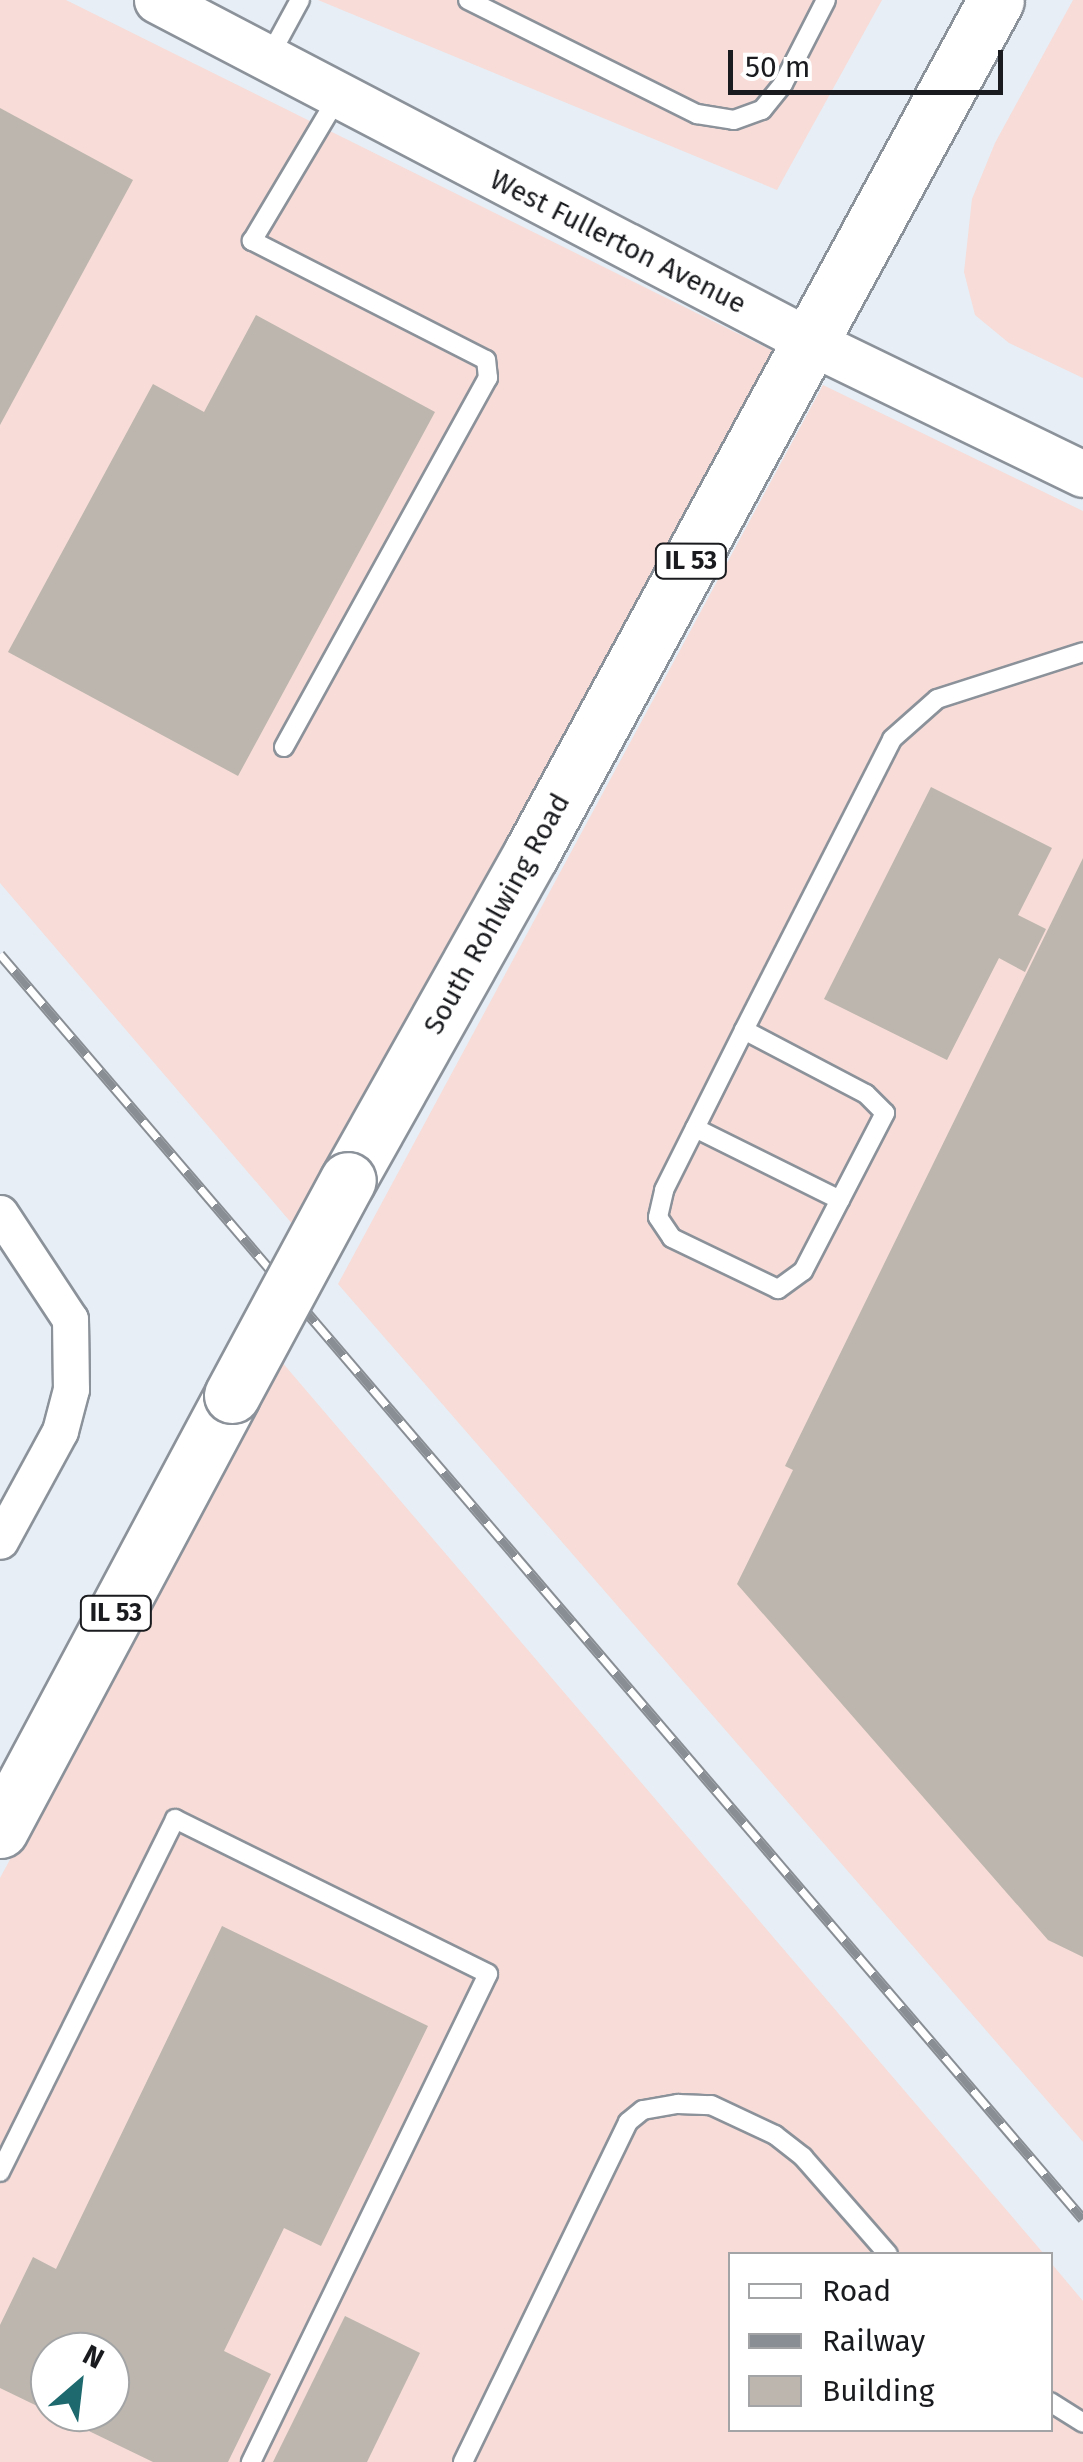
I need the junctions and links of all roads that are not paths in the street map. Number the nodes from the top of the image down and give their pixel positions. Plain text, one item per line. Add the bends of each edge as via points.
1 (157, 0) edge
2 (300, 0) edge
3 (468, 0) edge
4 (826, 0) edge
5 (996, 0) edge
6 (268, 59) junction
7 (338, 96) junction
8 (810, 342) junction
9 (1083, 474) edge
10 (1083, 652) edge
11 (284, 747) dead end
12 (744, 1030) junction
13 (695, 1128) junction
14 (840, 1200) junction
15 (0, 1213) edge
16 (0, 1541) edge
17 (0, 1830) edge
18 (0, 2172) edge
19 (886, 2252) edge
20 (1053, 2404) edge
21 (1083, 2423) edge
22 (251, 2462) edge
23 (462, 2462) edge

1 - 6 street, West Fullerton Avenue
2 - 6 lane
3 - 4 lane via 696,114 734,120 762,110 783,84
5 - 8 main road, South Rohlwing Road / IL 53
6 - 7 street, West Fullerton Avenue
7 - 8 street, West Fullerton Avenue
7 - 11 lane via 252,241 486,360 488,378
8 - 9 street, West Fullerton Avenue
8 - 17 main road, South Rohlwing Road / IL 53, bridge via 348,1180
10 - 12 lane via 937,699 892,739
12 - 13 lane
12 - 14 lane via 866,1094 884,1112
13 - 14 lane
13 - 14 lane via 658,1217 672,1238 778,1289 803,1271
15 - 16 street via 70,1319 71,1389 60,1431
18 - 22 lane via 175,1819 488,1974
19 - 23 lane via 775,2135 711,2105 642,2110 628,2122
20 - 21 lane

